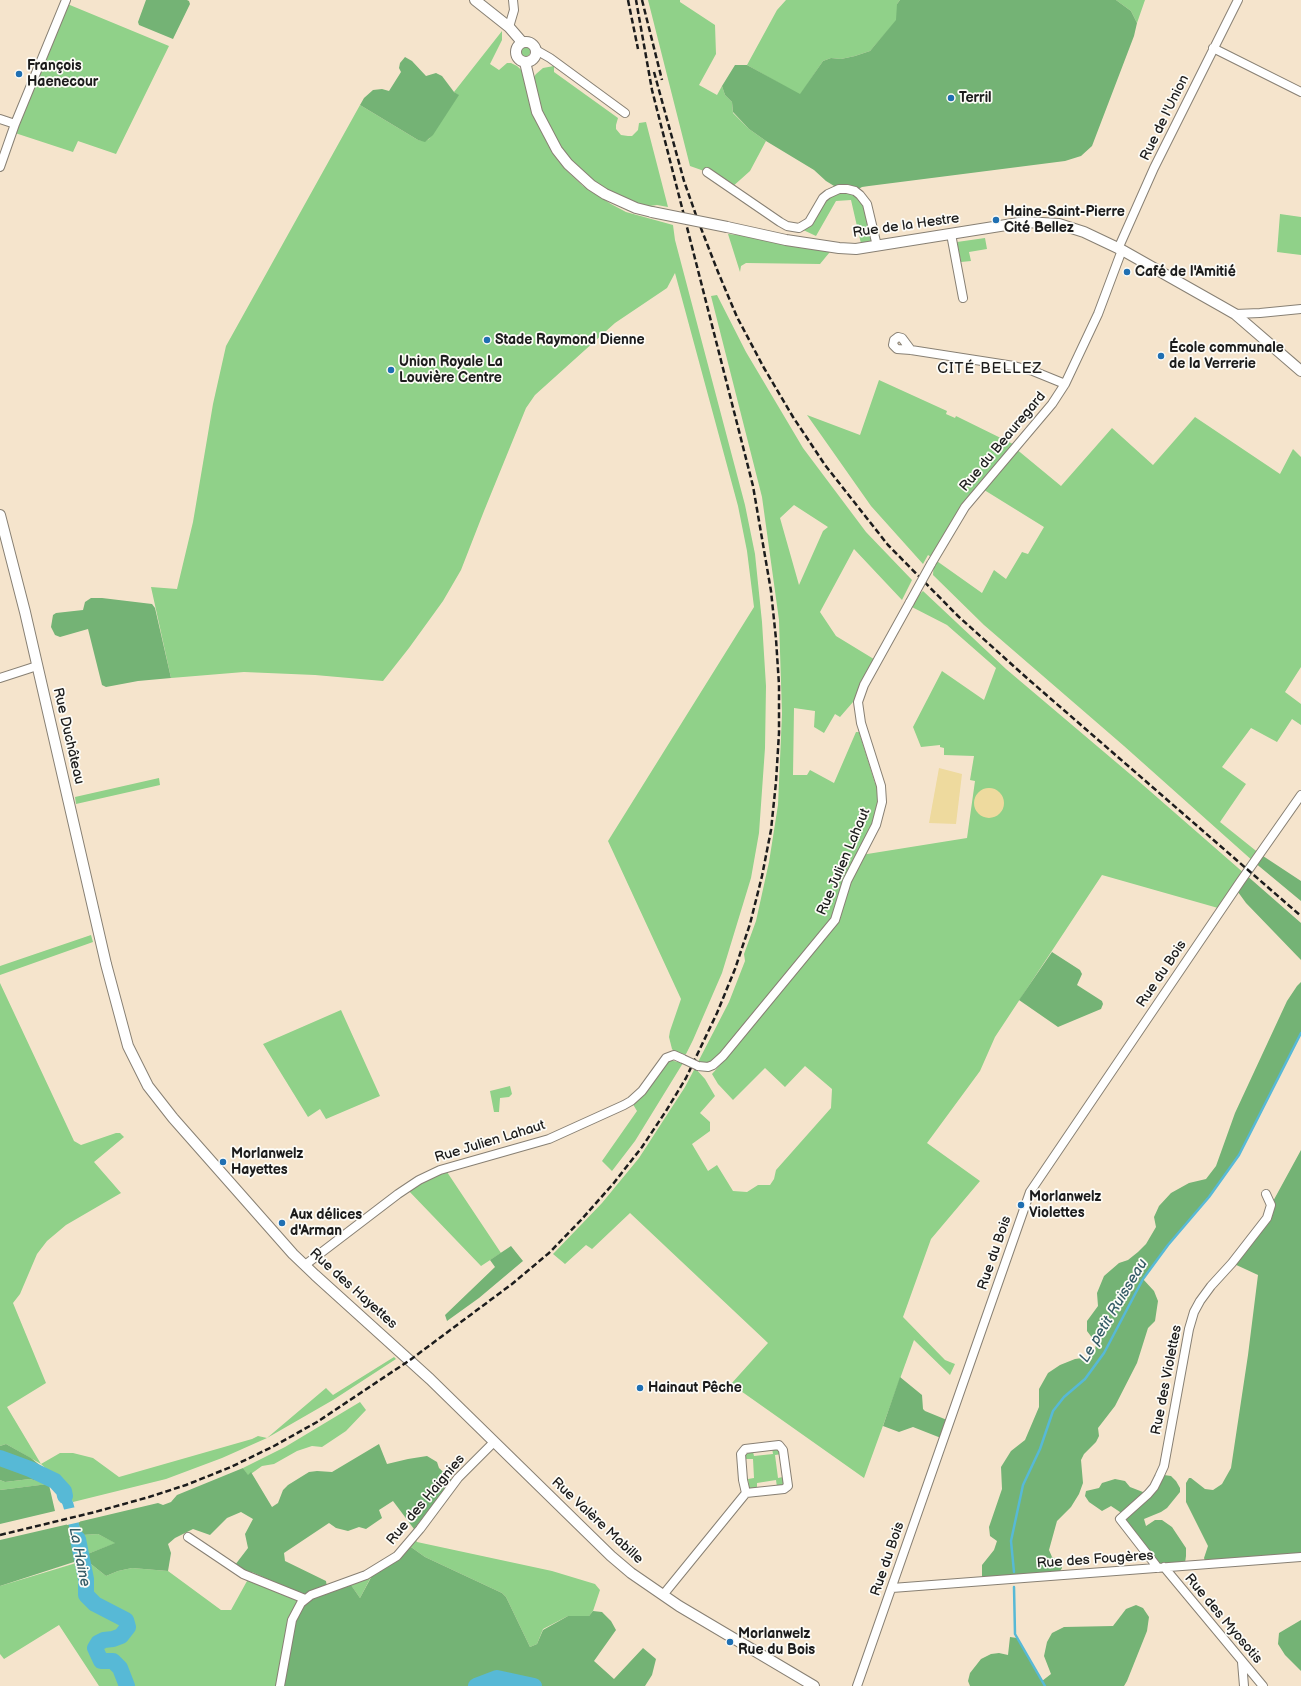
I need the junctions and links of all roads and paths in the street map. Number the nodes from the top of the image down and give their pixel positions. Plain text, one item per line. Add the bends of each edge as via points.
1 (66, 0) edge
2 (476, 0) edge
3 (513, 0) edge
4 (1238, 0) edge
5 (509, 27) junction
6 (522, 42) junction
7 (1213, 48) junction
8 (536, 50) junction
9 (525, 62) junction
10 (1301, 92) edge
11 (625, 113) dead end
12 (0, 119) edge
13 (15, 124) junction
14 (0, 167) edge
15 (707, 172) dead end
16 (951, 234) junction
17 (877, 246) junction
18 (1120, 250) junction
19 (963, 298) dead end
20 (1301, 309) edge
21 (1235, 314) junction
22 (911, 350) dead end
23 (1301, 371) edge
24 (1065, 384) junction
25 (0, 515) edge
26 (930, 564) joint
27 (37, 666) junction
28 (0, 678) edge
29 (1301, 795) edge
30 (106, 964) joint
31 (1266, 1194) dead end
32 (305, 1265) junction
33 (406, 1356) joint
34 (494, 1442) junction
35 (746, 1494) junction
36 (188, 1537) dead end
37 (1301, 1557) edge
38 (1161, 1568) junction
39 (892, 1588) junction
40 (663, 1595) junction
41 (305, 1599) junction
42 (1242, 1662) junction
43 (280, 1686) edge
44 (814, 1686) edge
45 (857, 1686) edge
46 (1244, 1686) edge
47 (1263, 1686) edge

1 - 13 street
2 - 5 street
3 - 5 street via 514,10
4 - 7 street, Rue de l'Union
5 - 6 street
6 - 8 street via 531,43
6 - 9 street, Rue de la Hestre via 515,52 517,58
7 - 10 street
7 - 18 street, Rue de l'Union via 1154,168
8 - 9 street via 532,60
8 - 11 street
9 - 17 street, Rue de la Hestre, bridge via 537,112 557,150 568,164 605,194 636,208 786,240 838,248
12 - 13 street
13 - 14 street
15 - 17 street via 780,222 799,228 809,222 828,194 839,189 855,191 867,204
16 - 17 street, Rue de la Hestre
16 - 18 street, Rue de la Hestre via 1026,222 1051,222 1078,230
16 - 19 street
18 - 21 street, Rue de la Hestre
18 - 24 street, Rue du Beauregard via 1098,314
20 - 21 street
21 - 23 street, Rue de la Hestre
22 - 24 street via 1014,366
24 - 26 street, Rue du Beauregard via 1052,404 959,516
25 - 27 street, Rue Duchâteau
26 - 32 street, Rue Julien Lahaut, bridge via 864,685 858,702 861,723 881,786 882,802 876,825 847,881 835,920 723,1056 708,1068 674,1056 666,1058 638,1095 617,1108 549,1139 440,1170 419,1180
27 - 28 street
27 - 30 street, Rue Duchâteau
29 - 39 street, Rue du Bois via 1030,1192
30 - 32 street, Rue des Hayettes via 128,1046 148,1086 173,1118
31 - 38 street, Rue des Violettes via 1271,1205 1259,1230 1200,1301 1194,1312 1164,1466 1154,1487 1120,1519
32 - 33 street, Rue des Hayettes
33 - 34 street, Rue Valère Mabille
34 - 40 street, Rue Valère Mabille via 611,1556
34 - 41 street, Rue des Haignies via 458,1478 397,1556 366,1575
35 - 35 street via 741,1454 745,1449 779,1445 783,1450 788,1486 784,1489
35 - 40 street
36 - 41 street via 243,1574
37 - 38 street, Rue des Fougères
38 - 39 street, Rue des Fougères
38 - 42 street, Rue des Myosotis
39 - 45 street, Rue du Bois
40 - 44 street, Rue Valère Mabille
41 - 43 street via 292,1620
42 - 46 street
42 - 47 street, Rue des Myosotis

